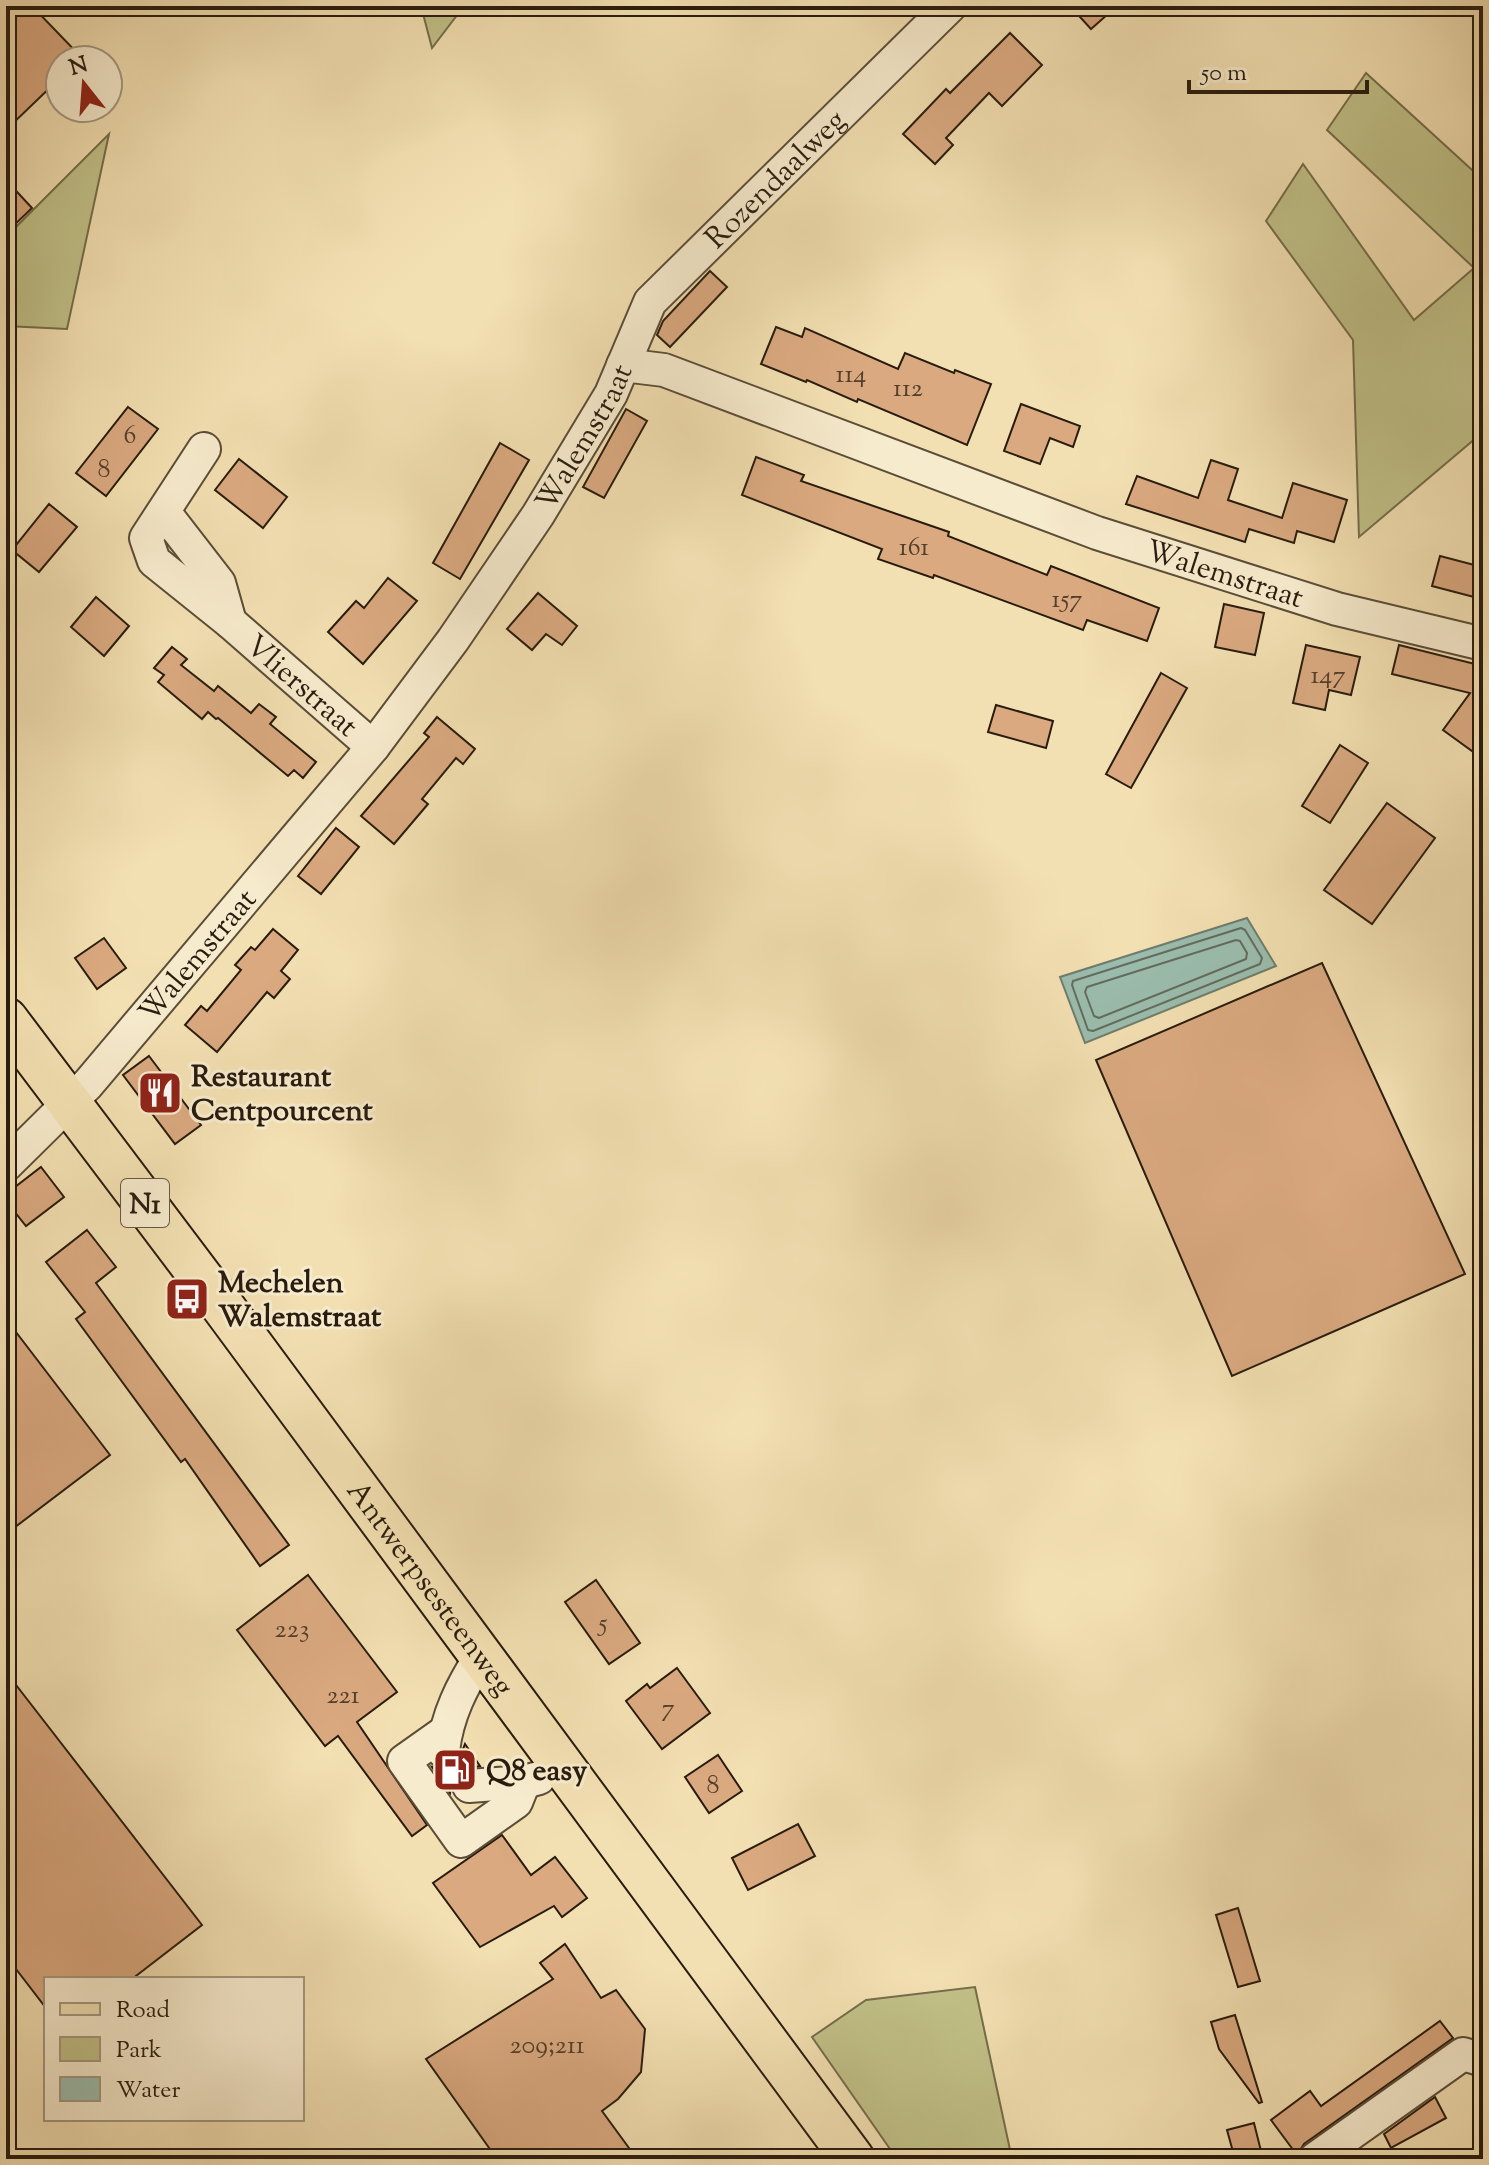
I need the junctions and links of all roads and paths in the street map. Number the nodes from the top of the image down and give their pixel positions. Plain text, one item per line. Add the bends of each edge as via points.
1 (950, 6) edge
2 (623, 365) junction
3 (204, 449) dead end
4 (1483, 644) edge
5 (373, 747) junction
6 (6, 1019) edge
7 (69, 1103) junction
8 (6, 1165) edge
9 (481, 1656) junction
10 (565, 1770) junction
11 (524, 1782) junction
12 (469, 1786) dead end
13 (1483, 2060) edge
14 (853, 2159) edge
15 (1315, 2159) edge

1 - 2 street, Rozendaalweg via 650,302
2 - 4 street, Walemstraat via 664,370 1097,533 1337,609
2 - 5 street, Walemstraat via 538,515
3 - 5 street, Vlierstraat via 164,512 219,583 230,622
5 - 7 street, Walemstraat
6 - 7 main road, Antwerpsesteenweg / N1
7 - 8 street, Walemstraat
7 - 9 main road, Antwerpsesteenweg / N1
9 - 10 main road, Antwerpsesteenweg / N1
9 - 11 street via 462,1684 444,1742 404,1761 461,1841 516,1802
10 - 11 street
10 - 14 main road, Antwerpsesteenweg / N1
11 - 12 street
13 - 15 street via 1463,2054

